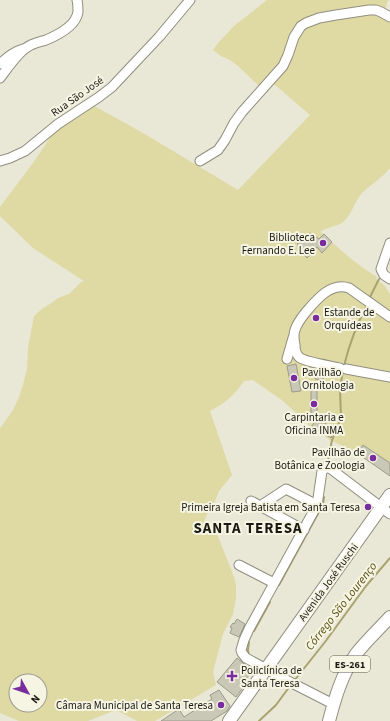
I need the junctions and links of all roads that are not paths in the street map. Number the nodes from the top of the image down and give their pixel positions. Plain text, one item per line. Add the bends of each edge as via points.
1 (77, 0) edge
2 (190, 0) edge
3 (390, 17) edge
4 (24, 49) junction
5 (0, 64) edge
6 (0, 78) edge
7 (0, 161) edge
8 (200, 161) dead end
9 (390, 243) edge
10 (390, 279) edge
11 (390, 317) edge
12 (294, 332) junction
13 (287, 359) dead end
14 (390, 377) edge
15 (390, 495) edge
16 (251, 501) dead end
17 (260, 506) junction
18 (317, 506) junction
19 (386, 511) edge
20 (304, 530) junction
21 (239, 565) dead end
22 (274, 583) junction
23 (390, 617) edge
24 (265, 668) junction
25 (333, 704) junction
26 (229, 721) edge
27 (329, 721) edge

1 - 4 street via 78,12 70,26 57,35
2 - 7 street, Rua São José via 112,87 58,124 25,151
3 - 8 street via 376,10 369,10 319,18 301,26 294,36 283,66 242,112 218,150
4 - 5 street via 11,54
4 - 6 street
9 - 10 street via 381,269
11 - 12 street via 349,288 334,288 320,296
12 - 13 street
12 - 14 street via 295,349 300,357 319,364
15 - 19 main road, Avenida José Ruschi
16 - 17 street
17 - 18 street via 286,489
17 - 20 street
18 - 19 street via 322,470 326,467
18 - 20 street
19 - 24 main road, Avenida José Ruschi
20 - 22 street
21 - 22 street
22 - 24 street via 246,635 241,650 246,658
23 - 25 main road, ES-261 via 364,644 347,668
24 - 25 street
24 - 26 main road, Avenida José Ruschi
25 - 27 main road, ES-261

